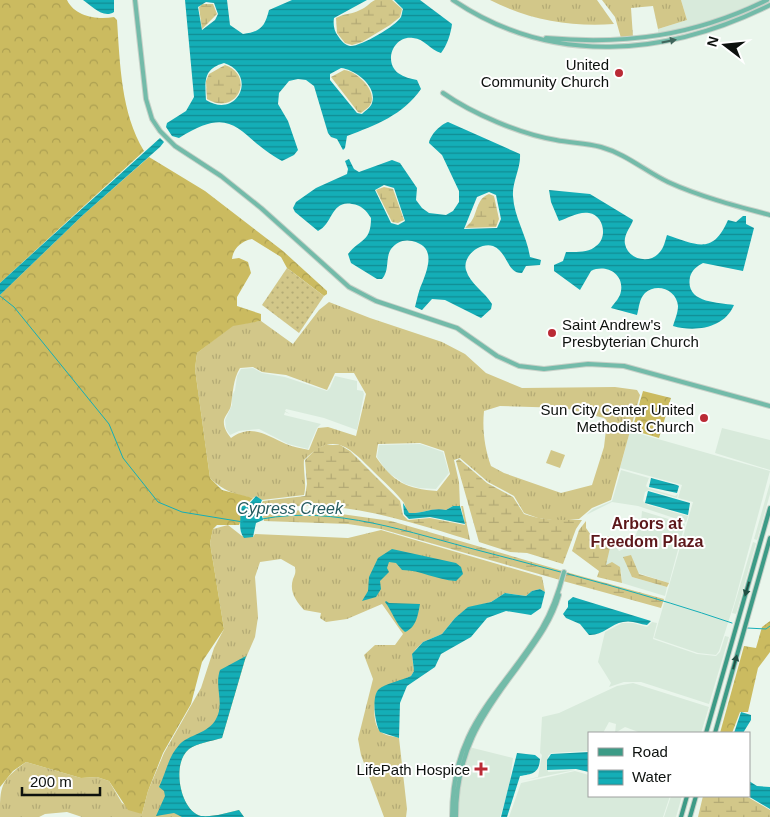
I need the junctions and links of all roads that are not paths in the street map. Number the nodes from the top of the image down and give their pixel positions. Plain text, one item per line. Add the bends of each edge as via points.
1 (135, 0) edge
2 (453, 0) edge
3 (766, 0) edge
4 (770, 5) edge
5 (537, 38) junction
6 (652, 38) junction
7 (578, 41) junction
8 (590, 41) junction
9 (653, 44) junction
10 (577, 47) junction
11 (590, 47) junction
12 (443, 93) dead end
13 (770, 216) edge
14 (770, 406) edge
15 (770, 508) edge
16 (770, 538) edge
17 (564, 572) dead end
18 (706, 732) edge
19 (714, 732) edge
20 (687, 797) edge
21 (696, 797) edge
22 (454, 817) edge
23 (681, 817) edge
24 (690, 817) edge

1 - 14 street via 146,99 152,119 160,131 175,146 261,208 349,287 376,301 457,328 497,356 519,366 548,369 588,364 624,366
2 - 5 street via 501,26
3 - 6 street via 705,25
9 -> 4 street via 694,36
5 - 7 street
5 - 10 street
6 - 8 street
6 - 9 street
7 - 8 street
7 - 10 street
8 - 11 street
9 - 11 street
10 - 11 street
12 - 13 street via 518,129 555,140 601,147 686,190
15 -> 18 main road
19 -> 16 main road
17 - 22 street via 541,630 485,705 472,728 457,769
20 - 23 main road
21 - 24 main road

